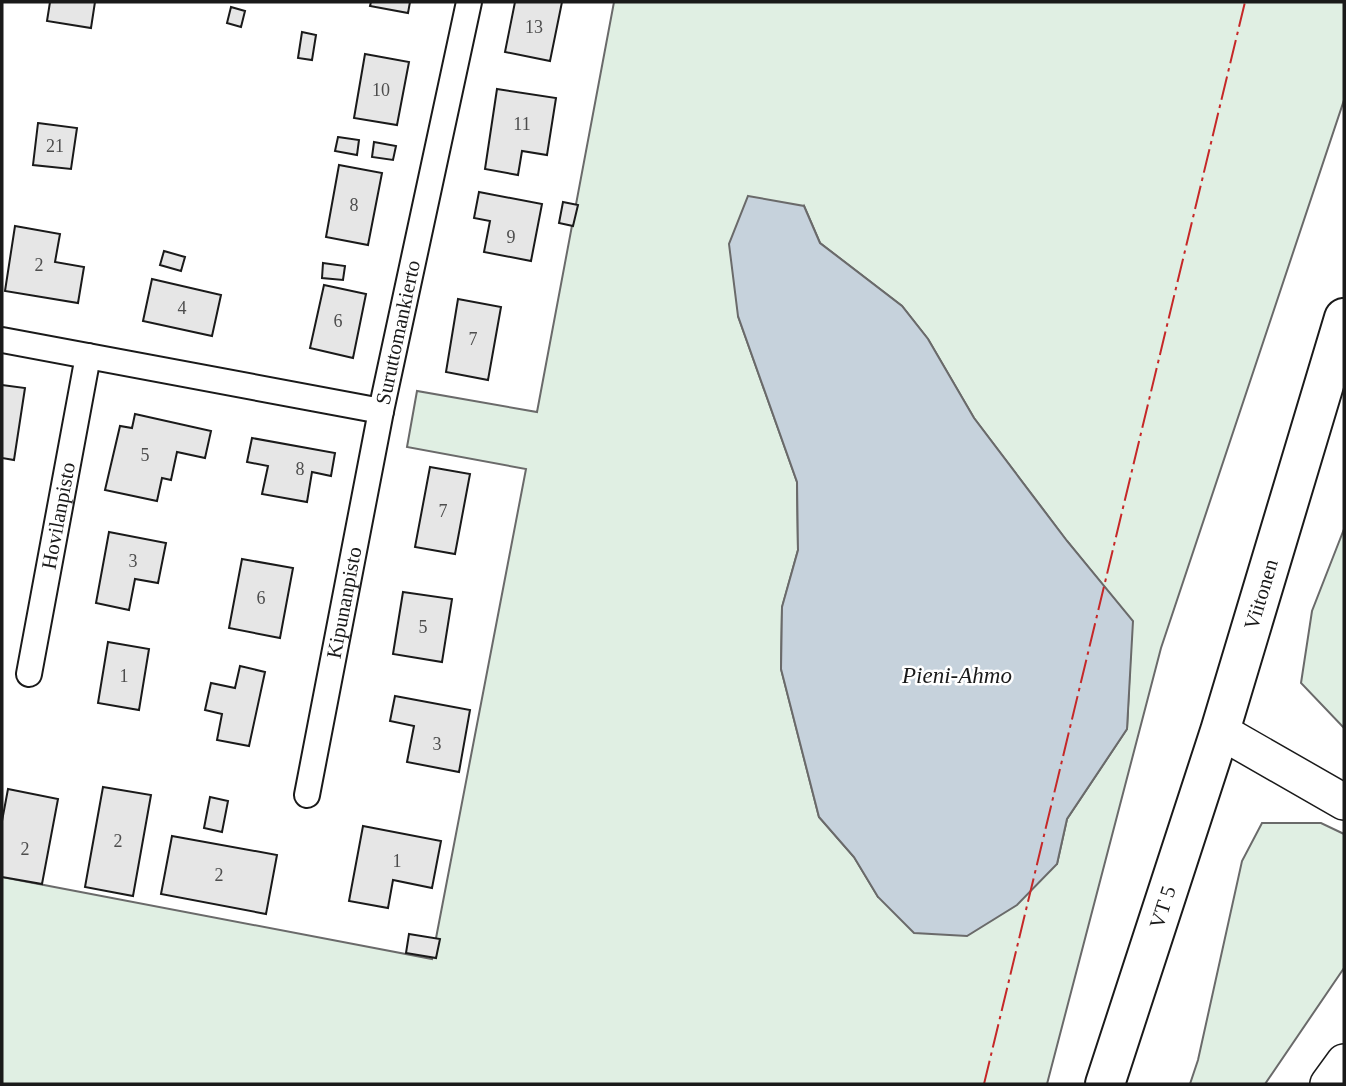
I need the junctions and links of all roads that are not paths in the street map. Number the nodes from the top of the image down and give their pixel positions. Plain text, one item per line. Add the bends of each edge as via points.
1 (469, 2) edge
2 (1344, 318) edge
3 (2, 340) edge
4 (88, 356) junction
5 (381, 411) junction
6 (29, 674) dead end
7 (1220, 731) junction
8 (307, 795) dead end
9 (1344, 802) edge
10 (1344, 1062) edge
11 (1105, 1084) edge
12 (1328, 1084) edge

1 - 5 street, Suruttomankierto
2 - 7 highway, Viitonen
3 - 4 street, Suruttomankierto
4 - 5 street, Suruttomankierto
4 - 6 street, Hovilanpisto
5 - 8 street, Kipunanpisto
7 - 9 main road
7 - 11 highway, VT 5
10 - 12 main road

